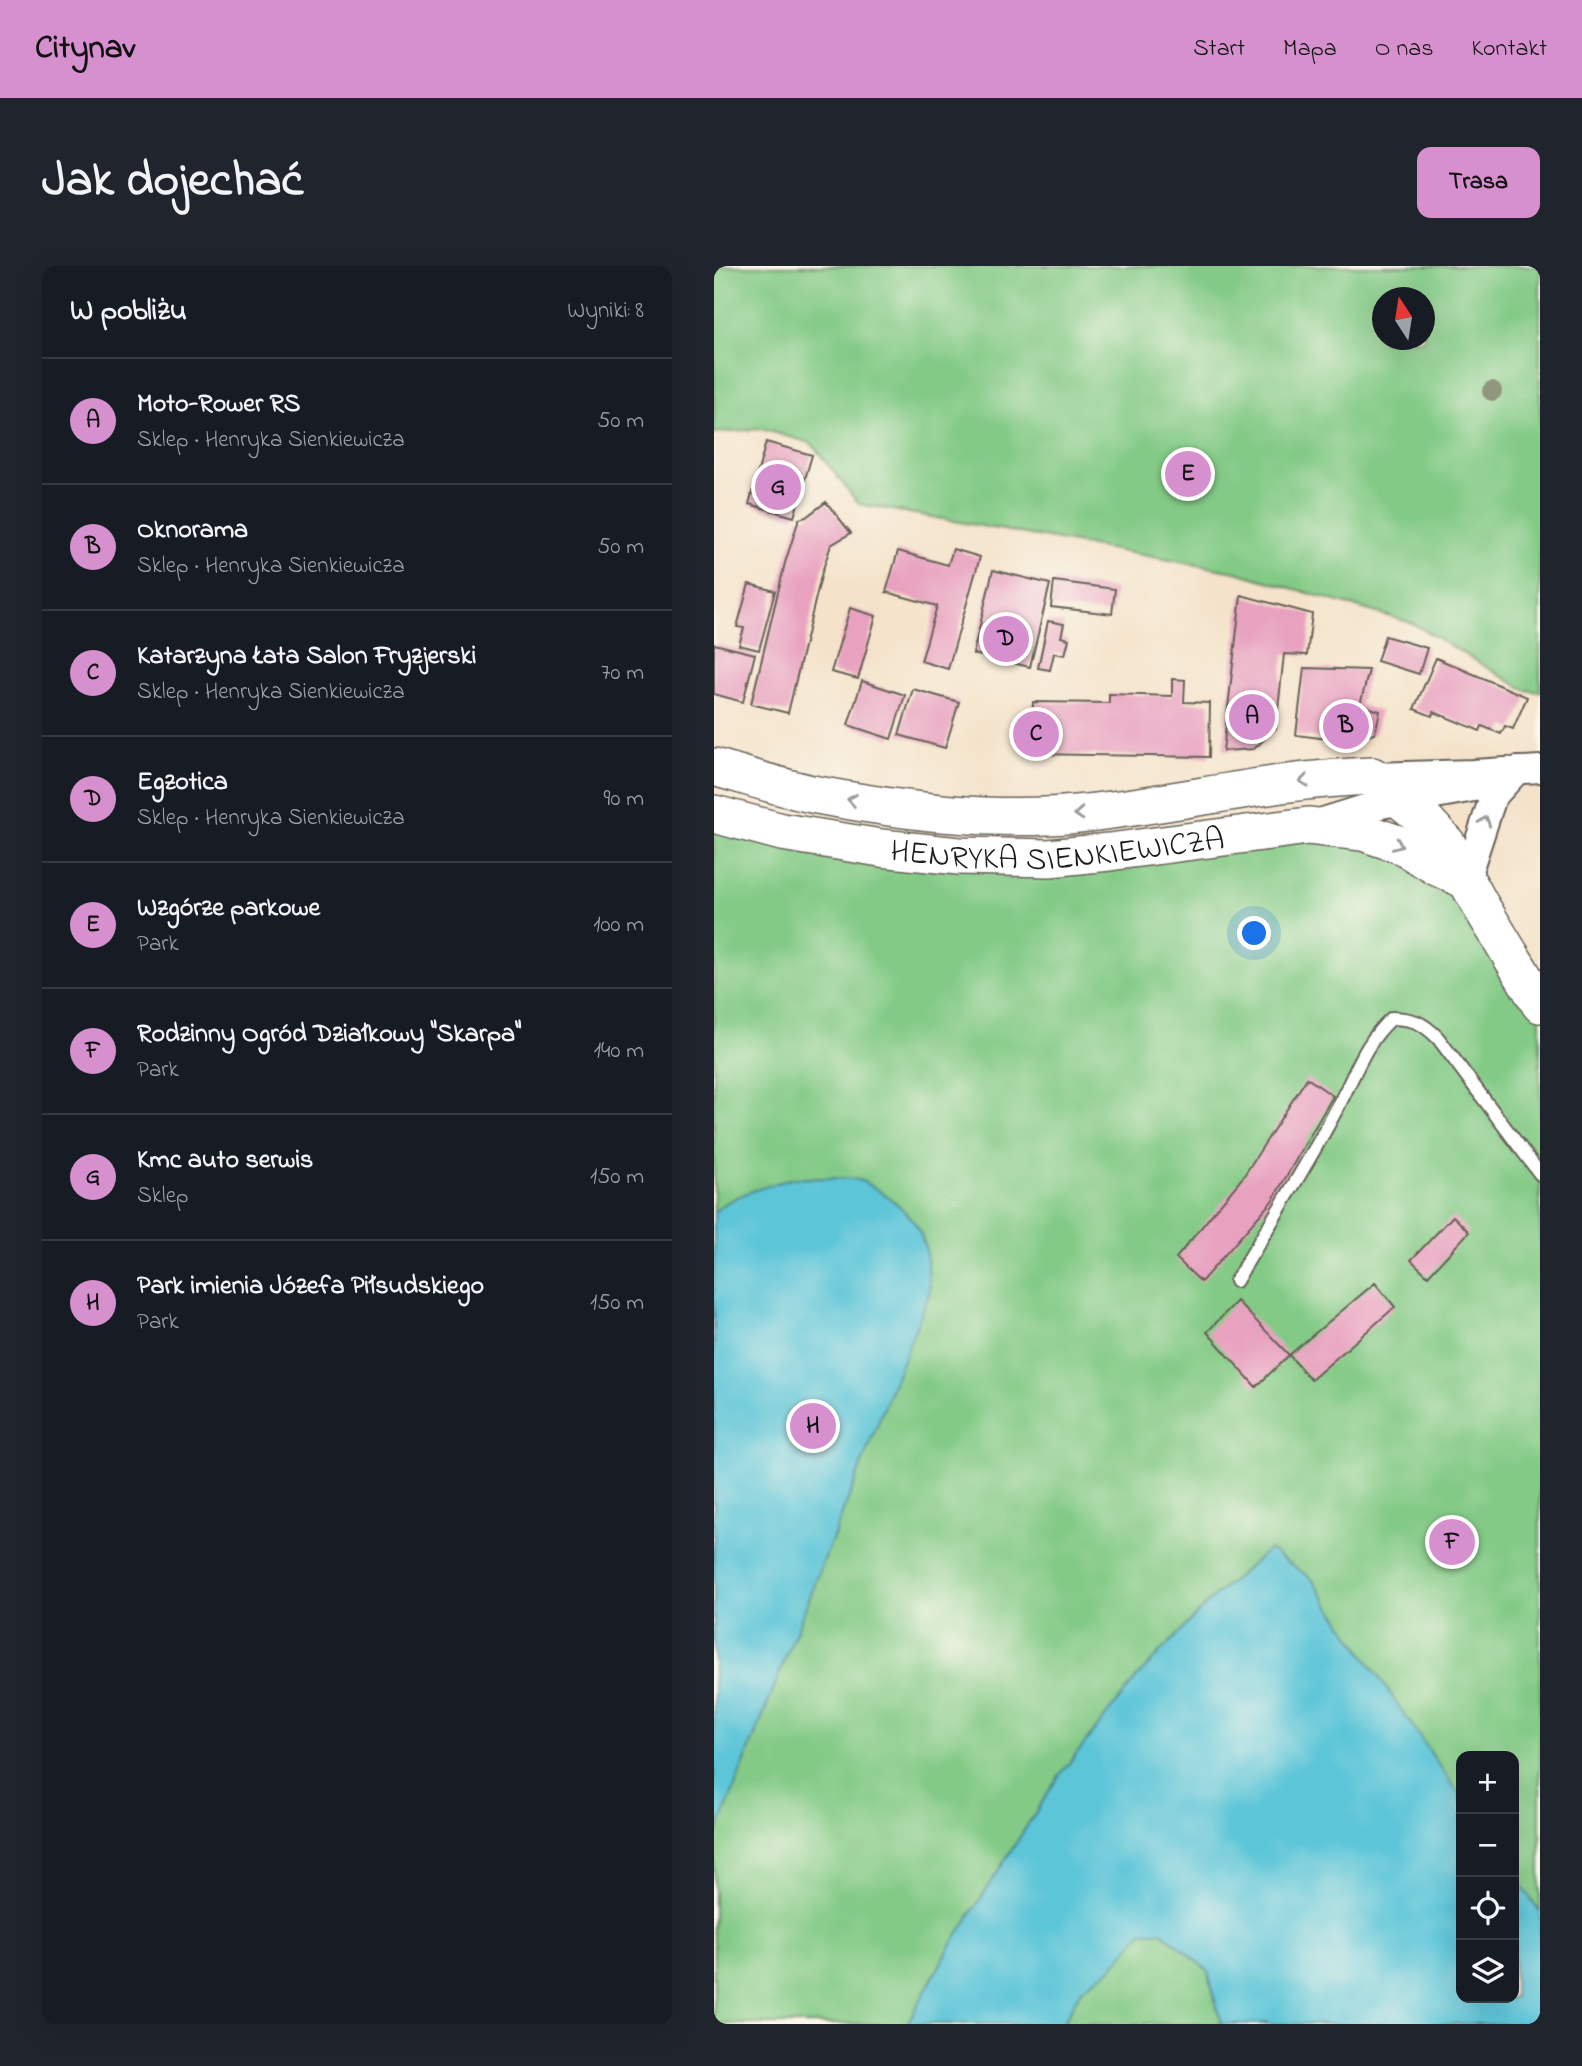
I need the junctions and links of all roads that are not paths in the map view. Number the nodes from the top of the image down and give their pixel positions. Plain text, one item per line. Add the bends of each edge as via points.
1 (714, 767) edge
2 (1529, 770) edge
3 (1372, 776) junction
4 (1403, 802) junction
5 (714, 814) edge
6 (1308, 826) junction
7 (1466, 880) junction
8 (1540, 1004) edge
9 (1540, 1174) edge
10 (1236, 1281) dead end

3 -> 1 street, HENRYKA SIENKIEWICZA via 1301,781 1086,814 1028,817 895,807 809,793
2 - 3 street, HENRYKA SIENKIEWICZA
2 - 4 street, HENRYKA SIENKIEWICZA via 1479,787
7 -> 2 street via 1493,797
3 - 4 street
4 - 6 street, HENRYKA SIENKIEWICZA
4 - 7 street via 1447,844
5 - 6 street, HENRYKA SIENKIEWICZA via 782,832 881,848 1049,858
6 -> 7 street via 1363,832 1401,845
7 - 8 street
9 - 10 lane via 1438,1038 1409,1018 1392,1018 1368,1047 1335,1114

